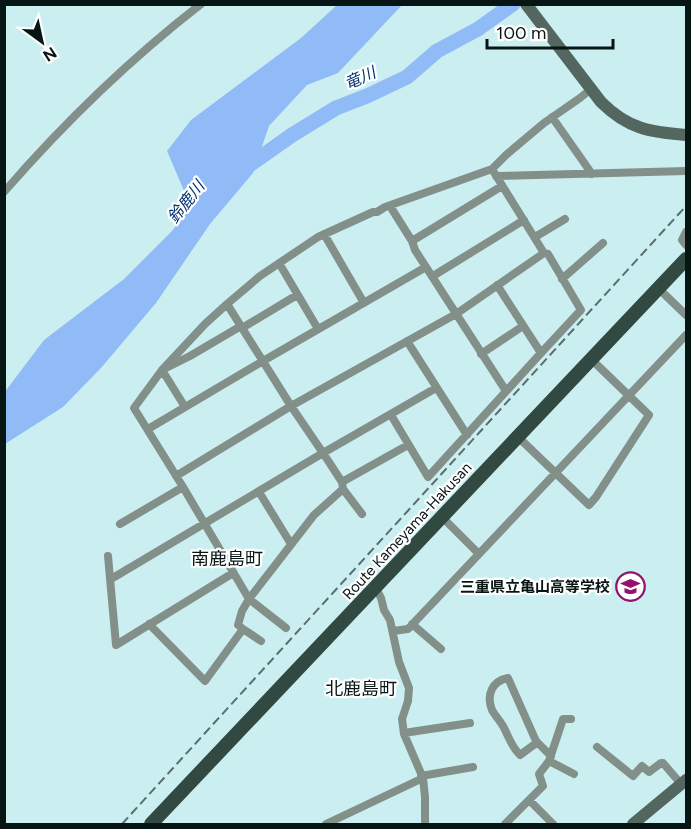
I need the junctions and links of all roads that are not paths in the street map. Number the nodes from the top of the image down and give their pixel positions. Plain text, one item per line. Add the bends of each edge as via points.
1 (201, 4) edge
2 (526, 4) edge
3 (589, 86) junction
4 (552, 117) junction
5 (687, 135) edge
6 (687, 171) edge
7 (494, 173) junction
8 (592, 174) junction
9 (502, 186) junction
10 (4, 192) edge
11 (390, 206) junction
12 (565, 219) dead end
13 (524, 220) junction
14 (687, 232) edge
15 (324, 234) junction
16 (535, 237) junction
17 (412, 241) junction
18 (603, 243) dead end
19 (687, 245) edge
20 (544, 253) junction
21 (687, 259) edge
22 (279, 263) junction
23 (426, 267) junction
24 (433, 276) junction
25 (562, 279) junction
26 (497, 285) junction
27 (659, 289) junction
28 (297, 295) junction
29 (364, 303) junction
30 (227, 304) junction
31 (456, 314) junction
32 (686, 315) edge
33 (523, 326) junction
34 (241, 327) junction
35 (318, 329) junction
36 (687, 335) edge
37 (407, 341) junction
38 (540, 353) junction
39 (482, 354) junction
40 (592, 360) junction
41 (263, 361) junction
42 (162, 370) junction
43 (436, 388) junction
44 (506, 391) junction
45 (628, 396) junction
46 (291, 406) junction
47 (185, 407) junction
48 (391, 415) junction
49 (147, 429) junction
50 (467, 435) junction
51 (518, 437) junction
52 (408, 445) junction
53 (323, 453) junction
54 (556, 473) junction
55 (176, 476) junction
56 (343, 486) junction
57 (183, 487) junction
58 (259, 492) junction
59 (362, 514) dead end
60 (442, 517) junction
61 (204, 523) junction
62 (120, 524) dead end
63 (291, 544) junction
64 (479, 554) junction
65 (108, 556) dead end
66 (234, 573) junction
67 (111, 579) junction
68 (376, 588) junction
69 (249, 599) junction
70 (149, 624) junction
71 (412, 624) junction
72 (286, 628) dead end
73 (243, 629) junction
74 (393, 631) junction
75 (261, 641) dead end
76 (441, 649) dead end
77 (571, 719) dead end
78 (470, 723) dead end
79 (404, 733) junction
80 (537, 741) junction
81 (597, 747) dead end
82 (550, 759) junction
83 (473, 768) dead end
84 (574, 774) dead end
85 (422, 777) junction
86 (684, 782) edge
87 (529, 800) junction
88 (505, 824) edge
89 (151, 825) edge
90 (326, 825) edge
91 (425, 825) edge
92 (554, 825) edge
93 (633, 825) edge

1 - 10 street via 95,95
2 - 3 main road
3 - 4 street via 580,98
3 - 5 main road via 614,115 630,124
4 - 7 street via 506,155
4 - 8 street
6 - 8 street
7 - 8 street
7 - 9 street
7 - 11 street
9 - 13 street
9 - 17 street
11 - 15 street
11 - 17 street
12 - 16 street
13 - 16 street
13 - 24 street
14 - 19 street via 682,240
15 - 22 street
15 - 29 street
16 - 20 street
17 - 23 street
18 - 25 street
20 - 25 street
20 - 26 street
21 - 27 main road, Route Kameyama-Hakusan
22 - 28 street
22 - 30 street
23 - 24 street
23 - 29 street
24 - 31 street
25 - 38 street via 581,310
26 - 31 street
26 - 33 street
27 - 32 street
27 - 40 main road, Route Kameyama-Hakusan
28 - 34 street
28 - 35 street
29 - 35 street
30 - 34 street
30 - 42 street
31 - 37 street
31 - 39 street
33 - 38 street
33 - 39 street
34 - 41 street
34 - 42 street
35 - 41 street
36 - 45 street
37 - 43 street
37 - 46 street
38 - 44 street
39 - 44 street
40 - 45 street
40 - 51 main road, Route Kameyama-Hakusan
41 - 46 street
41 - 47 street
42 - 47 street
42 - 49 street via 134,408
43 - 48 street
43 - 50 street
44 - 50 street
45 - 54 street
45 - 54 street via 649,415 589,505
46 - 53 street
46 - 55 street
47 - 49 street
48 - 52 street
48 - 53 street
49 - 55 street
50 - 52 street via 428,477
51 - 54 street
51 - 60 main road, Route Kameyama-Hakusan
52 - 56 street
53 - 56 street
53 - 58 street
54 - 64 street
55 - 57 street
56 - 59 street
56 - 63 street
57 - 61 street
57 - 62 street
58 - 61 street
58 - 63 street
60 - 64 street
60 - 68 main road, Route Kameyama-Hakusan
61 - 66 street
61 - 67 street
63 - 69 street
64 - 71 street
65 - 67 street
66 - 69 street
66 - 70 street
67 - 70 street via 116,645
68 - 74 street
68 - 89 main road, Route Kameyama-Hakusan
69 - 72 street
69 - 73 street via 238,625
70 - 73 street via 205,681
71 - 74 street via 408,629
71 - 76 street
73 - 75 street
74 - 79 street via 409,688 402,719
77 - 82 street via 563,719
78 - 79 street
79 - 85 street
80 - 80 street via 508,678 505,678 490,691 492,708 520,755
80 - 82 street
81 - 86 street via 633,776 642,766 649,772 663,763
82 - 84 street
82 - 87 street via 539,774 543,786
83 - 85 street
85 - 90 street
85 - 91 street
86 - 93 main road
87 - 88 street
87 - 92 street

